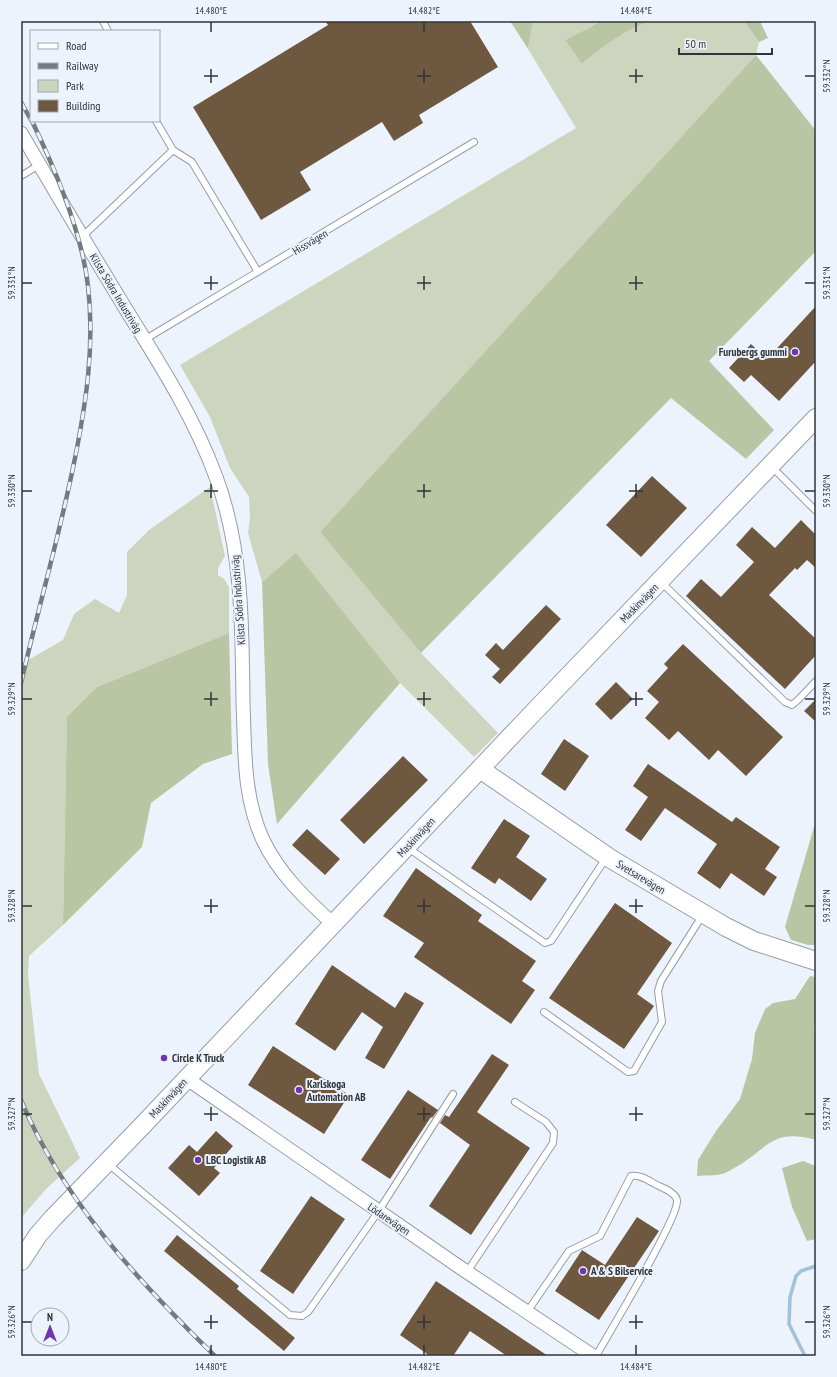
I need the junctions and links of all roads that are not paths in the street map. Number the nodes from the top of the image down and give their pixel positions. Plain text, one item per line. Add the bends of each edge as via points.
1 (103, 21) edge
2 (108, 30) edge
3 (157, 122) edge
4 (21, 133) edge
5 (474, 142) dead end
6 (173, 150) junction
7 (39, 165) junction
8 (21, 176) edge
9 (82, 237) junction
10 (258, 272) junction
11 (144, 340) junction
12 (812, 425) edge
13 (770, 466) junction
14 (816, 511) edge
15 (660, 581) junction
16 (816, 681) edge
17 (480, 769) junction
18 (407, 847) junction
19 (608, 856) junction
20 (703, 914) junction
21 (333, 924) junction
22 (816, 961) edge
23 (544, 1012) dead end
24 (186, 1078) junction
25 (453, 1094) dead end
26 (515, 1102) dead end
27 (107, 1163) junction
28 (378, 1212) junction
29 (21, 1261) edge
30 (467, 1272) junction
31 (527, 1312) junction
32 (593, 1356) edge
33 (596, 1356) edge

1 - 2 lane
3 - 6 lane
4 - 7 street, Kilsta Södra Industriväg
5 - 10 lane, Hissvägen
6 - 9 lane
6 - 10 lane via 192,162
7 - 8 lane
7 - 9 street, Kilsta Södra Industriväg
9 - 11 street, Kilsta Södra Industriväg
10 - 11 lane, Hissvägen
11 - 21 street, Kilsta Södra Industriväg via 190,417 205,449 217,478 232,533 240,584 245,764 254,818 263,841 285,875
12 - 13 street, Maskinvägen
13 - 14 lane
13 - 15 street, Maskinvägen
15 - 16 lane via 785,702 792,705
15 - 17 street, Maskinvägen
17 - 18 street, Maskinvägen
17 - 19 street, Svetsarevägen
18 - 19 lane via 545,943 551,941
18 - 21 street, Maskinvägen
19 - 20 street, Svetsarevägen
20 - 22 street, Svetsarevägen via 754,940
20 - 23 lane via 661,982 658,991 662,1022 634,1071 628,1072
21 - 24 street, Maskinvägen
24 - 27 street, Maskinvägen
24 - 28 street, Lödarevägen
25 - 28 lane
26 - 30 lane via 546,1122 554,1132 553,1143
27 - 28 lane via 290,1315 302,1316 308,1312
27 - 29 street, Maskinvägen via 38,1236
28 - 30 street, Lödarevägen
30 - 31 street, Lödarevägen
31 - 32 street, Lödarevägen
31 - 33 lane via 569,1251 600,1236 631,1176 636,1175 664,1188 675,1196 677,1202 668,1228

